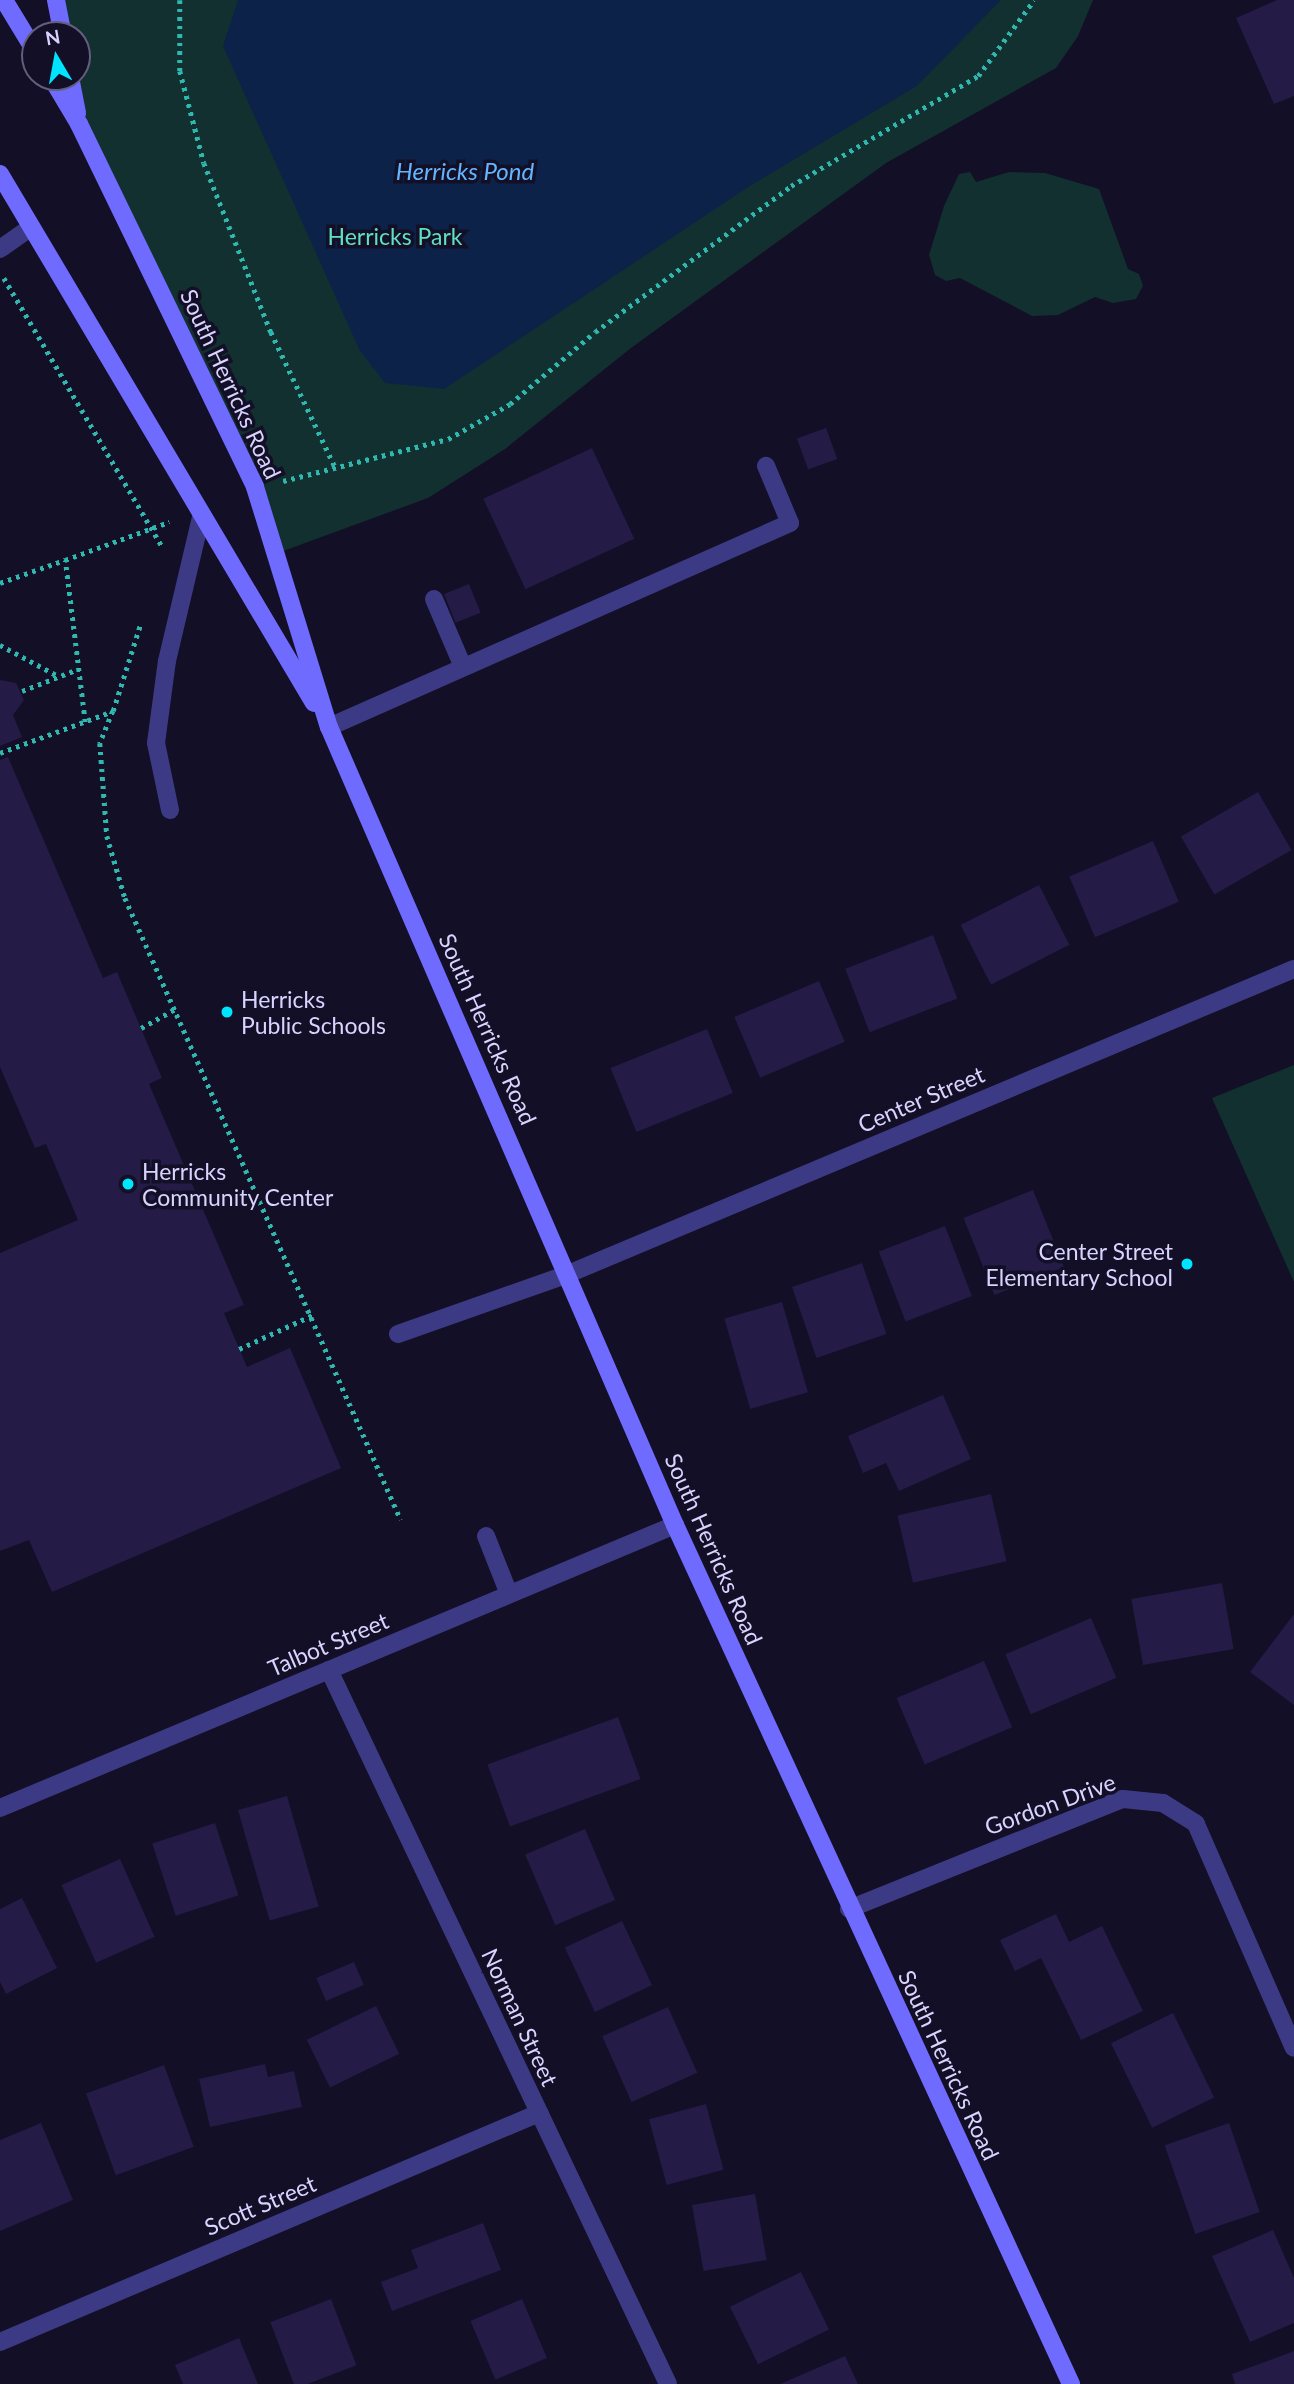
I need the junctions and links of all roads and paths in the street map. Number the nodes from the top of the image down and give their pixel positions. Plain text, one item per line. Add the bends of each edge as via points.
1 (4, 0) edge
2 (56, 0) edge
3 (180, 0) edge
4 (1034, 0) edge
5 (60, 21) edge
6 (21, 28) edge
7 (59, 91) edge
8 (73, 91) edge
9 (79, 124) junction
10 (0, 174) edge
11 (31, 227) junction
12 (0, 249) edge
13 (0, 271) edge
14 (766, 466) dead end
15 (335, 469) junction
16 (255, 487) junction
17 (201, 517) junction
18 (149, 525) junction
19 (168, 555) dead end
20 (65, 559) junction
21 (0, 583) edge
22 (434, 599) dead end
23 (0, 645) edge
24 (463, 667) junction
25 (78, 669) junction
26 (58, 676) junction
27 (22, 691) dead end
28 (113, 711) dead end
29 (329, 727) junction
30 (0, 753) edge
31 (170, 810) dead end
32 (1294, 969) edge
33 (174, 1010) junction
34 (141, 1028) dead end
35 (568, 1274) junction
36 (313, 1315) junction
37 (398, 1334) dead end
38 (239, 1349) dead end
39 (401, 1520) dead end
40 (676, 1525) junction
41 (486, 1536) dead end
42 (509, 1594) junction
43 (329, 1670) junction
44 (0, 1808) edge
45 (849, 1909) junction
46 (1294, 2048) edge
47 (539, 2113) junction
48 (0, 2342) edge
49 (668, 2384) edge
50 (1072, 2384) edge

1 - 6 main road
2 - 5 main road
3 - 15 path via 180,71 204,163 271,332
4 - 15 path via 978,76 792,186 595,332 510,404 448,439
7 - 9 main road, South Herricks Road
8 - 9 main road
9 - 16 main road, South Herricks Road
10 - 11 main road, South Herricks Road
11 - 12 street
11 - 17 main road, South Herricks Road
13 - 18 path
14 - 24 street via 790,523
15 - 16 path
16 - 29 main road, South Herricks Road
17 - 18 path
17 - 29 main road, South Herricks Road
17 - 31 street via 167,661 156,743
18 - 19 path
18 - 20 path
20 - 21 path
20 - 25 path
22 - 24 street
23 - 26 path
24 - 29 street
25 - 26 path
25 - 30 path via 85,722
26 - 27 path
28 - 33 path via 100,743 107,836 125,898
29 - 35 main road, South Herricks Road
32 - 35 street, Center Street
33 - 34 path
33 - 36 path
35 - 37 street, Center Street
35 - 40 main road, South Herricks Road
36 - 38 path
36 - 39 path
40 - 42 street, Talbot Street
40 - 45 main road, South Herricks Road
41 - 42 street
42 - 43 street, Talbot Street
43 - 44 street, Talbot Street
43 - 47 street, Norman Street
45 - 46 street, Gordon Drive via 1123,1799 1163,1803 1196,1824
45 - 50 main road, South Herricks Road
47 - 48 street, Scott Street
47 - 49 street, Norman Street

